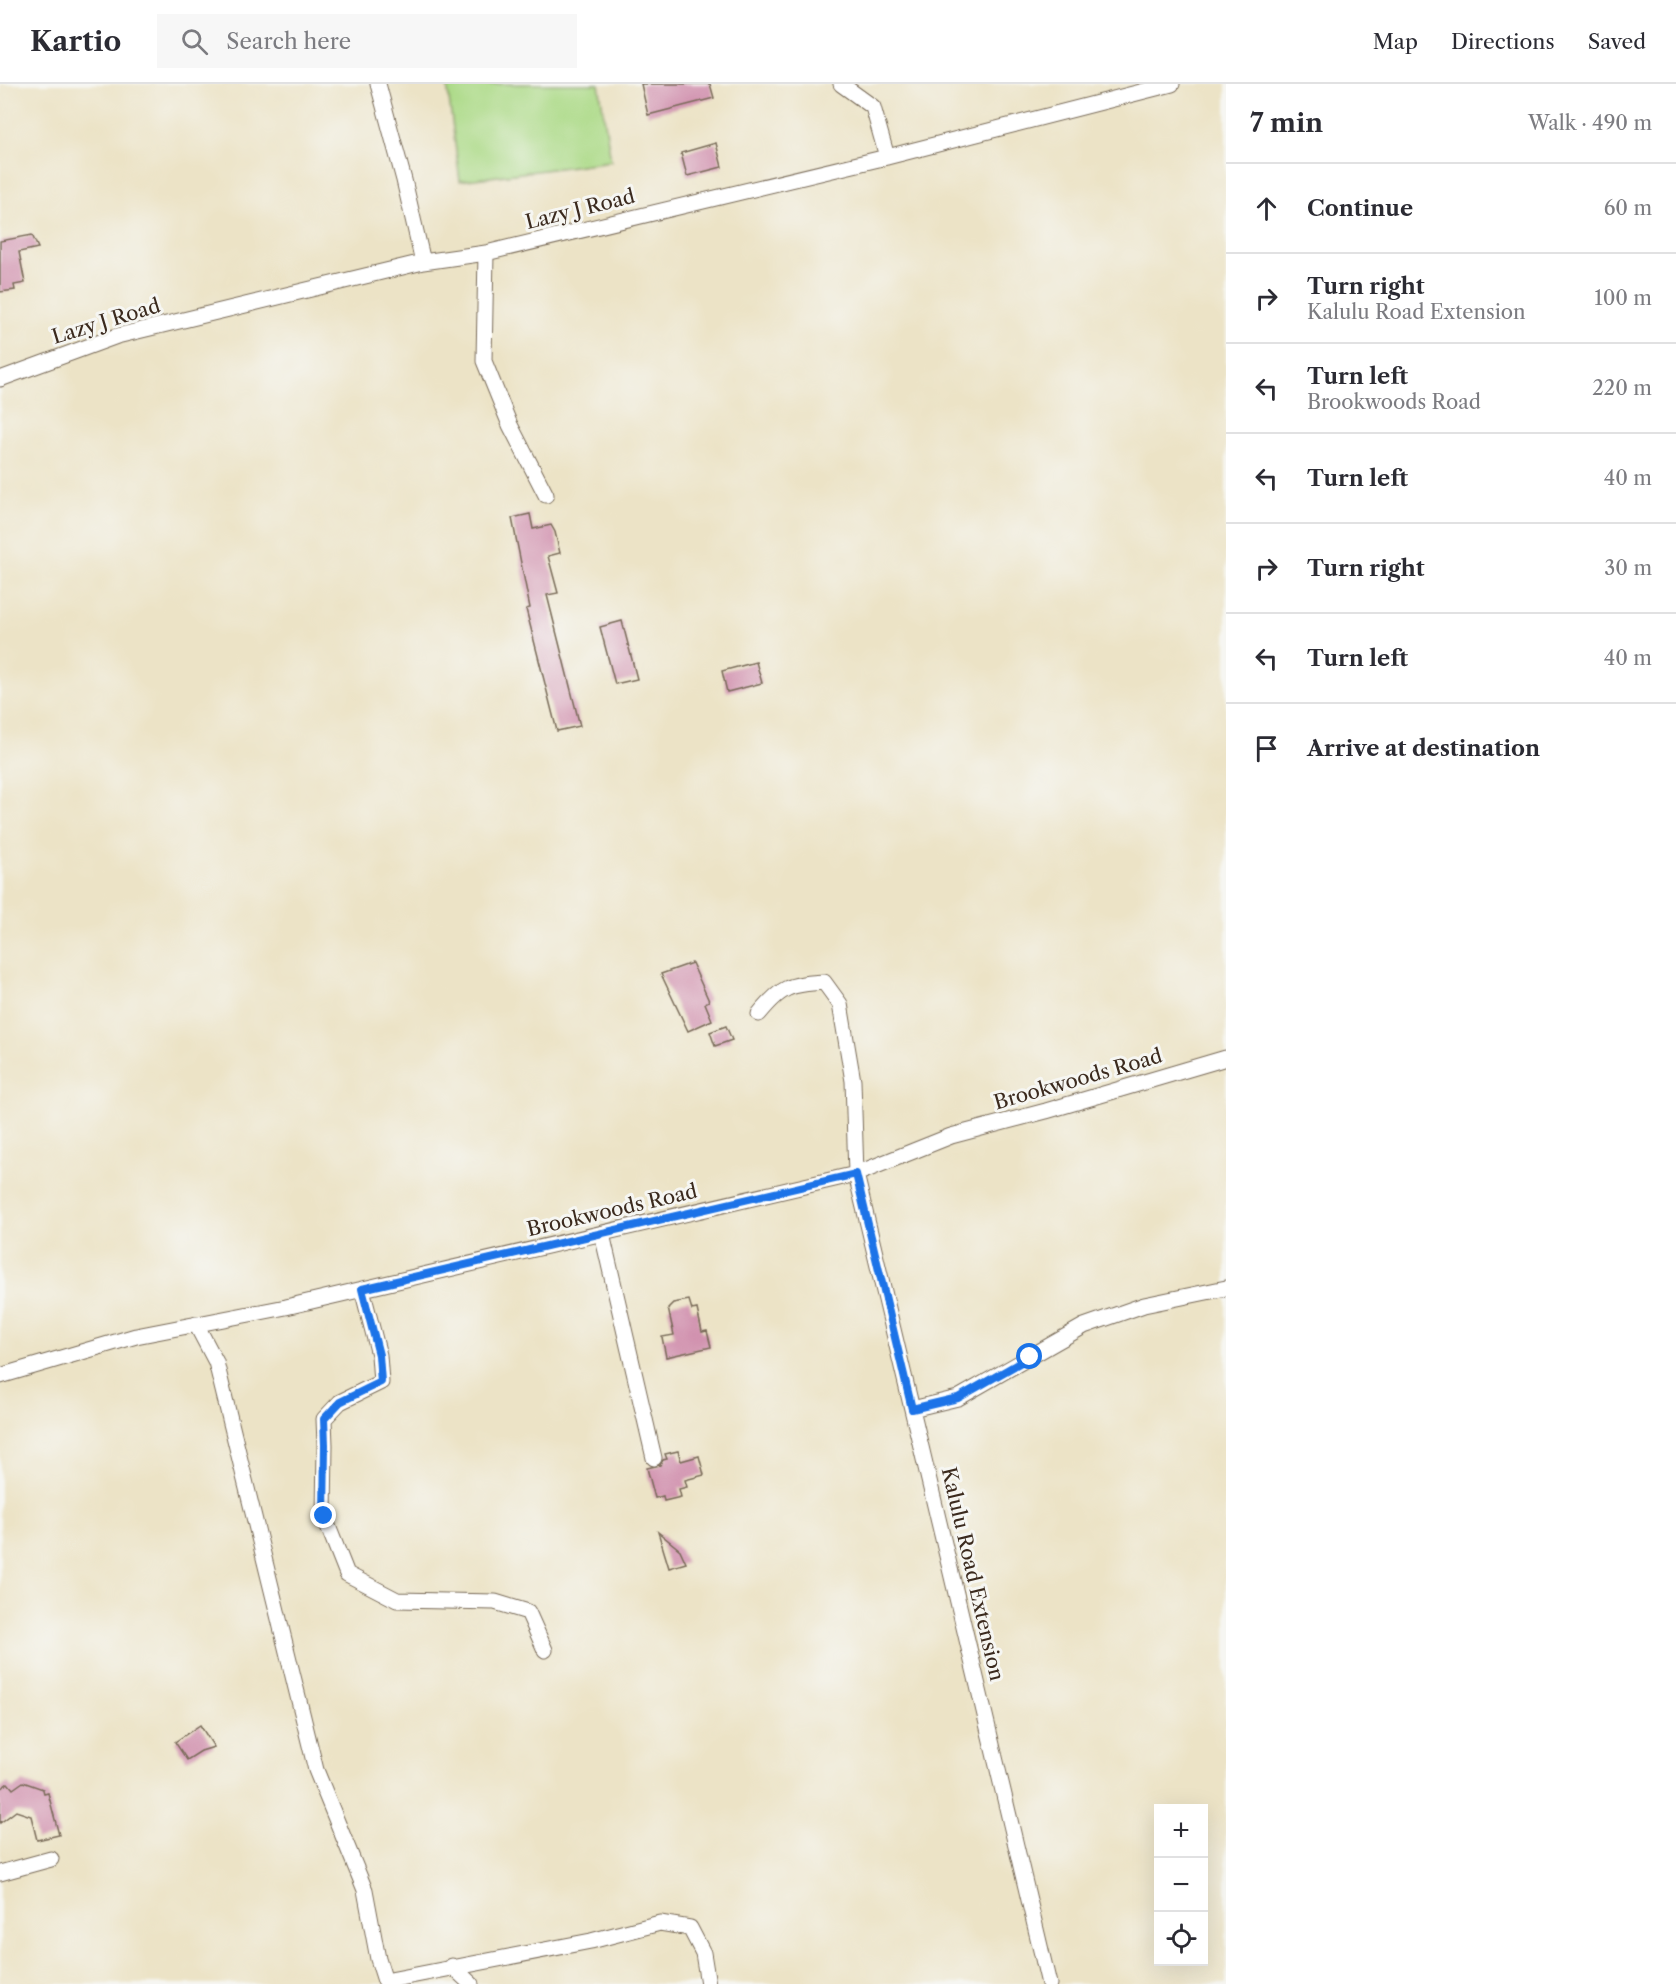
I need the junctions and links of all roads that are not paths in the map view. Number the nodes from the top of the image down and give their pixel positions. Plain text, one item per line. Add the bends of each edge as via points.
1 (378, 84) edge
2 (841, 84) edge
3 (1172, 84) edge
4 (1112, 91) edge
5 (887, 157) junction
6 (486, 253) junction
7 (423, 262) junction
8 (0, 378) edge
9 (546, 495) dead end
10 (759, 1014) dead end
11 (1226, 1058) edge
12 (856, 1174) junction
13 (602, 1234) junction
14 (1226, 1288) edge
15 (362, 1289) junction
16 (196, 1324) junction
17 (0, 1376) edge
18 (912, 1409) junction
19 (654, 1458) dead end
20 (545, 1650) dead end
21 (51, 1859) dead end
22 (0, 1873) edge
23 (452, 1966) junction
24 (471, 1984) edge
25 (708, 1984) edge
26 (1049, 1984) edge

1 - 7 street
2 - 5 street via 873,107
3 - 4 street, Lazy J Road
4 - 5 street, Lazy J Road
5 - 6 street, Lazy J Road
6 - 7 street, Lazy J Road
6 - 9 street via 484,361 510,425
7 - 8 street, Lazy J Road via 117,336
10 - 12 street, Kalulu Road Extension via 775,994 800,983 824,982 840,1004 853,1081
11 - 12 street, Brookwoods Road via 951,1136
12 - 13 street, Brookwoods Road
12 - 18 street, Kalulu Road Extension
13 - 15 street, Brookwoods Road
13 - 19 street
14 - 18 street via 1144,1305 1084,1326 958,1398
15 - 16 street, Brookwoods Road
15 - 20 street via 379,1355 381,1382 340,1402 324,1419 324,1516 347,1574 397,1599 495,1602 528,1612
16 - 17 street, Brookwoods Road via 117,1341
16 - 23 street via 216,1362 316,1770 365,1890 385,1981
18 - 26 street, Kalulu Road Extension
21 - 22 street
23 - 24 street
23 - 25 street via 591,1941 660,1923 690,1928 703,1953

